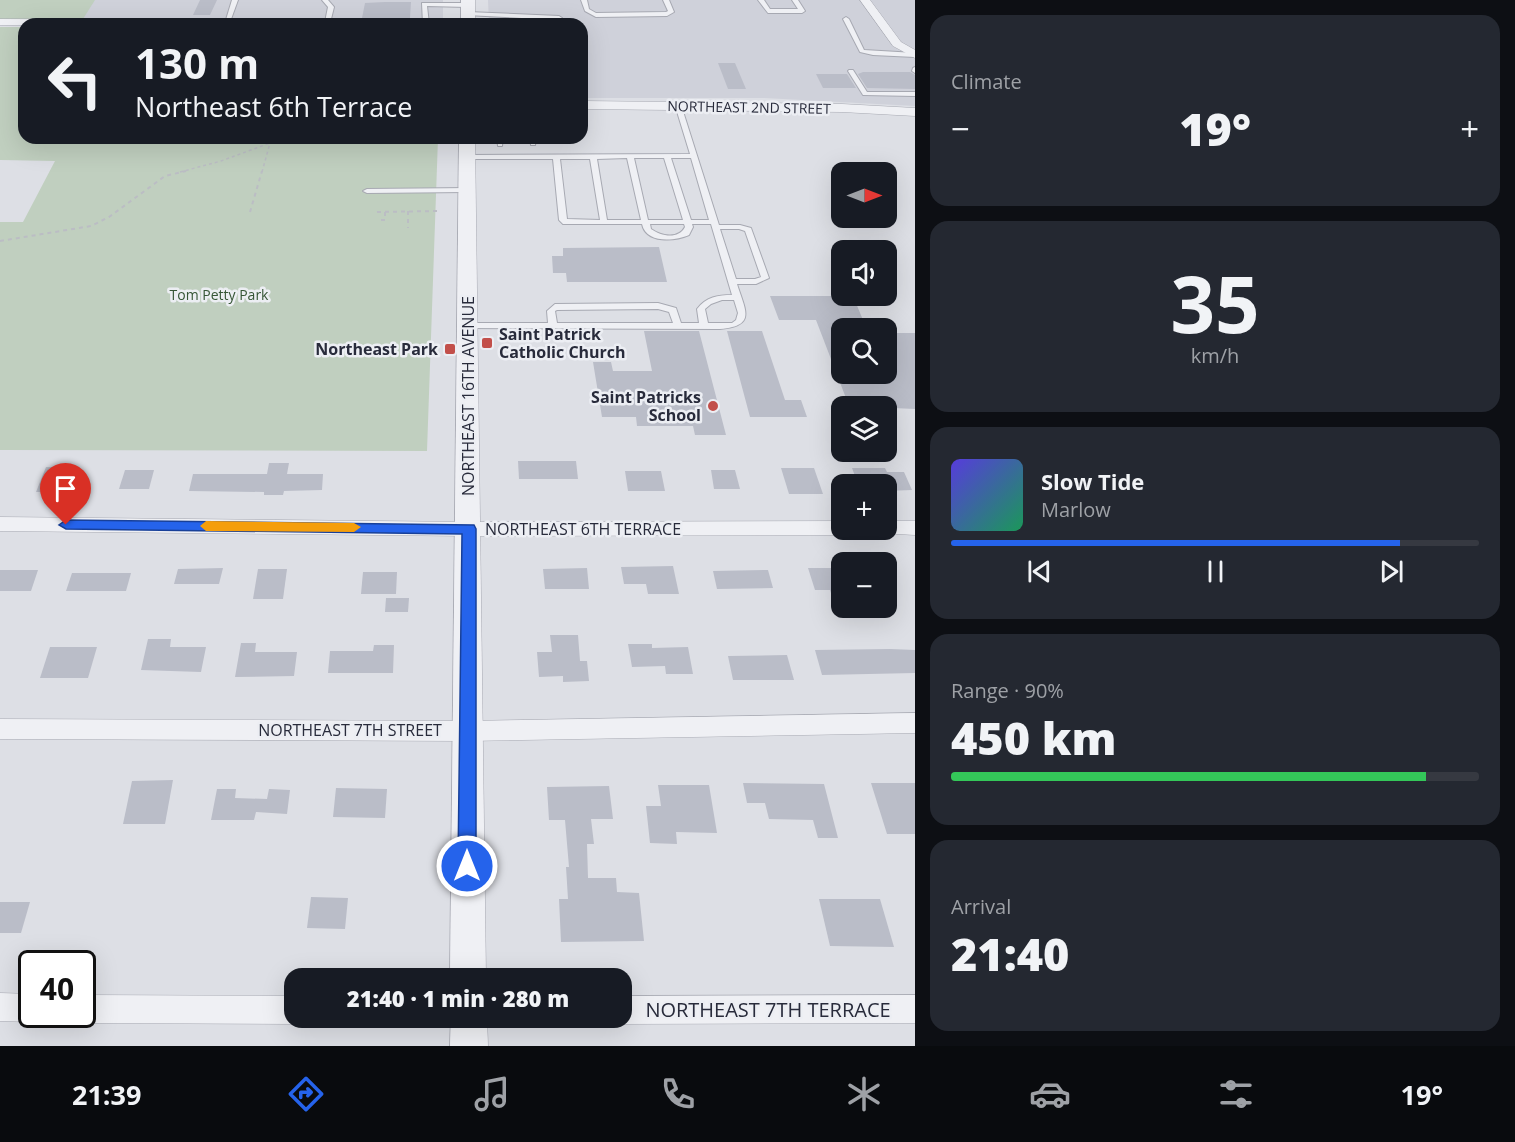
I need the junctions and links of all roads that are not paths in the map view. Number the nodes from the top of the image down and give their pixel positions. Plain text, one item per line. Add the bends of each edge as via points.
1 (235, 0) edge
2 (325, 0) edge
3 (584, 0) edge
4 (666, 0) edge
5 (761, 0) edge
6 (795, 0) edge
7 (865, 0) edge
8 (468, 13) edge
9 (228, 18) edge
10 (329, 18) edge
11 (425, 18) edge
12 (449, 18) edge
13 (559, 18) dead end
14 (846, 19) dead end
15 (0, 22) edge
16 (18, 22) edge
17 (914, 55) edge
18 (851, 71) dead end
19 (915, 94) edge
20 (588, 105) edge
21 (678, 105) junction
22 (915, 112) edge
23 (467, 147) edge
24 (556, 156) junction
25 (593, 156) junction
26 (630, 156) junction
27 (667, 156) junction
28 (694, 156) junction
29 (467, 190) junction
30 (368, 191) dead end
31 (604, 222) junction
32 (645, 222) junction
33 (687, 222) junction
34 (715, 225) junction
35 (732, 281) junction
36 (737, 297) junction
37 (468, 326) junction
38 (553, 326) junction
39 (678, 326) junction
40 (704, 326) junction
41 (0, 524) edge
42 (831, 528) edge
43 (897, 528) edge
44 (915, 528) edge
45 (469, 529) junction
46 (915, 723) edge
47 (0, 729) edge
48 (466, 731) junction
49 (468, 968) edge
50 (0, 1007) edge
51 (18, 1008) edge
52 (96, 1009) edge
53 (915, 1009) edge
54 (284, 1010) edge
55 (632, 1010) edge
56 (469, 1028) edge
57 (469, 1046) edge

1 - 9 lane
2 - 10 lane via 331,7
3 - 4 lane via 590,13 614,15 667,14 671,12
5 - 6 lane via 768,11 802,11
7 - 17 street via 897,44
8 - 11 lane via 424,4
8 - 12 street
8 - 13 lane
14 - 17 lane via 862,51
15 - 16 street
18 - 19 lane via 865,94
20 - 21 street, NORTHEAST 2ND STREET
21 - 22 street, NORTHEAST 2ND STREET
21 - 28 lane
23 - 24 lane
23 - 29 street, NORTHEAST 16TH AVENUE
24 - 25 lane
24 - 31 lane via 563,220
25 - 26 lane
25 - 31 lane
26 - 27 lane
26 - 32 lane
27 - 28 lane
27 - 33 lane
28 - 34 lane
29 - 30 lane
29 - 37 street, NORTHEAST 16TH AVENUE
31 - 32 lane
32 - 33 lane
32 - 33 lane via 654,235 672,237 686,233
33 - 34 lane
34 - 35 lane
34 - 35 lane via 748,230 765,278 756,282
35 - 36 lane
36 - 40 lane via 705,303 701,309
36 - 40 lane via 742,318 738,324
37 - 38 lane
37 - 45 street, NORTHEAST 16TH AVENUE
38 - 39 lane
38 - 39 lane via 551,311 555,307 637,306 669,308
39 - 40 lane
41 - 45 street, NORTHEAST 6TH TERRACE
42 - 45 street, NORTHEAST 6TH TERRACE
43 - 44 street
45 - 48 street, NORTHEAST 16TH AVENUE
46 - 48 street, NORTHEAST 7TH STREET
47 - 48 street, NORTHEAST 7TH STREET
48 - 49 street, NORTHEAST 16TH AVENUE
50 - 51 street
52 - 54 street
53 - 55 street, NORTHEAST 7TH TERRACE
56 - 57 street

